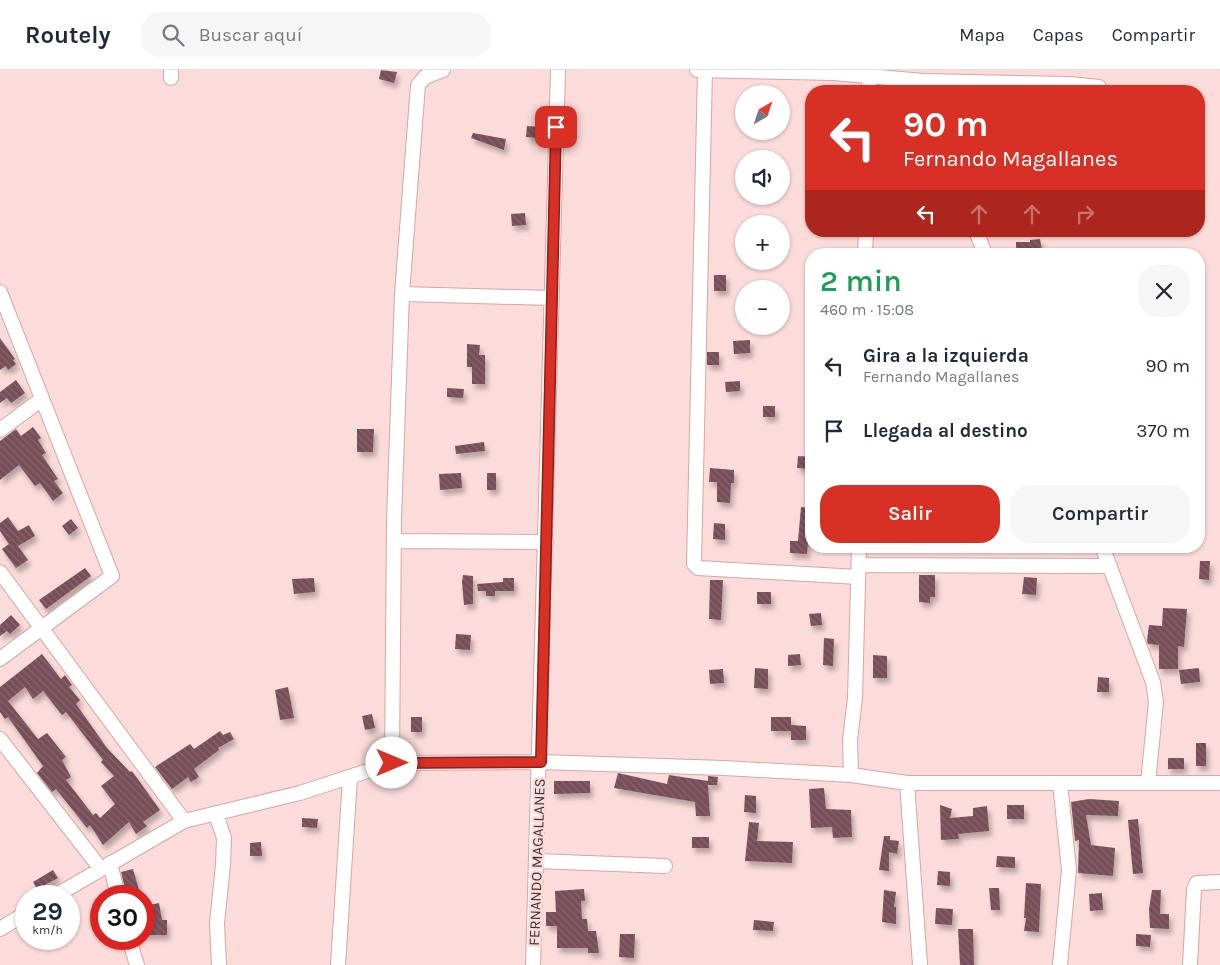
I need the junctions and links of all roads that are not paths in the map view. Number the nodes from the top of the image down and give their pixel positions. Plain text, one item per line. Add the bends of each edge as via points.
1 (443, 70) edge
2 (558, 70) edge
3 (696, 70) edge
4 (705, 70) edge
5 (834, 72) edge
6 (869, 76) junction
7 (869, 85) edge
8 (919, 85) edge
9 (998, 85) edge
10 (1080, 85) edge
11 (0, 292) edge
12 (402, 294) junction
13 (552, 298) junction
14 (42, 398) junction
15 (0, 430) edge
16 (394, 541) junction
17 (546, 542) junction
18 (859, 553) edge
19 (1105, 553) edge
20 (1110, 566) junction
21 (859, 571) junction
22 (0, 572) edge
23 (41, 629) junction
24 (0, 659) edge
25 (0, 738) edge
26 (541, 762) junction
27 (392, 763) junction
28 (851, 775) junction
29 (350, 778) junction
30 (907, 783) junction
31 (1060, 783) junction
32 (1148, 783) junction
33 (1220, 783) edge
34 (216, 814) junction
35 (184, 820) junction
36 (537, 861) junction
37 (105, 866) junction
38 (665, 866) dead end
39 (1220, 882) edge
40 (73, 885) edge
41 (113, 885) edge
42 (15, 920) edge
43 (0, 929) edge
44 (132, 950) edge
45 (137, 965) edge
46 (219, 965) edge
47 (338, 965) edge
48 (533, 965) edge
49 (920, 965) edge
50 (1060, 965) edge
51 (1190, 965) edge

1 - 12 street via 425,77 418,85
2 - 13 street, FERNANDO MAGALLANES
3 - 4 street
4 - 5 street
4 - 21 street via 694,564 698,568
5 - 6 street
6 - 7 street
6 - 8 street
9 - 10 street
11 - 14 street
12 - 13 street
12 - 16 street
13 - 17 street, FERNANDO MAGALLANES
14 - 15 street
14 - 23 street via 112,576
16 - 17 street
16 - 27 street
17 - 26 street, FERNANDO MAGALLANES
18 - 21 street
19 - 20 street
20 - 21 street
20 - 32 street via 1153,682 1156,702
21 - 28 street
22 - 23 street
23 - 24 street
23 - 35 street
25 - 37 street
26 - 27 street
26 - 28 street
26 - 36 street, FERNANDO MAGALLANES
27 - 29 street
28 - 30 street
29 - 34 street
29 - 47 street
30 - 31 street
30 - 49 street
31 - 32 street
31 - 50 street via 1069,870
32 - 33 street
34 - 35 street
34 - 46 street via 224,838 224,865 216,923
35 - 37 street
36 - 38 street
36 - 48 street, FERNANDO MAGALLANES
37 - 40 street
37 - 41 street
39 - 51 street via 1197,883 1194,889
42 - 43 street
44 - 45 street

